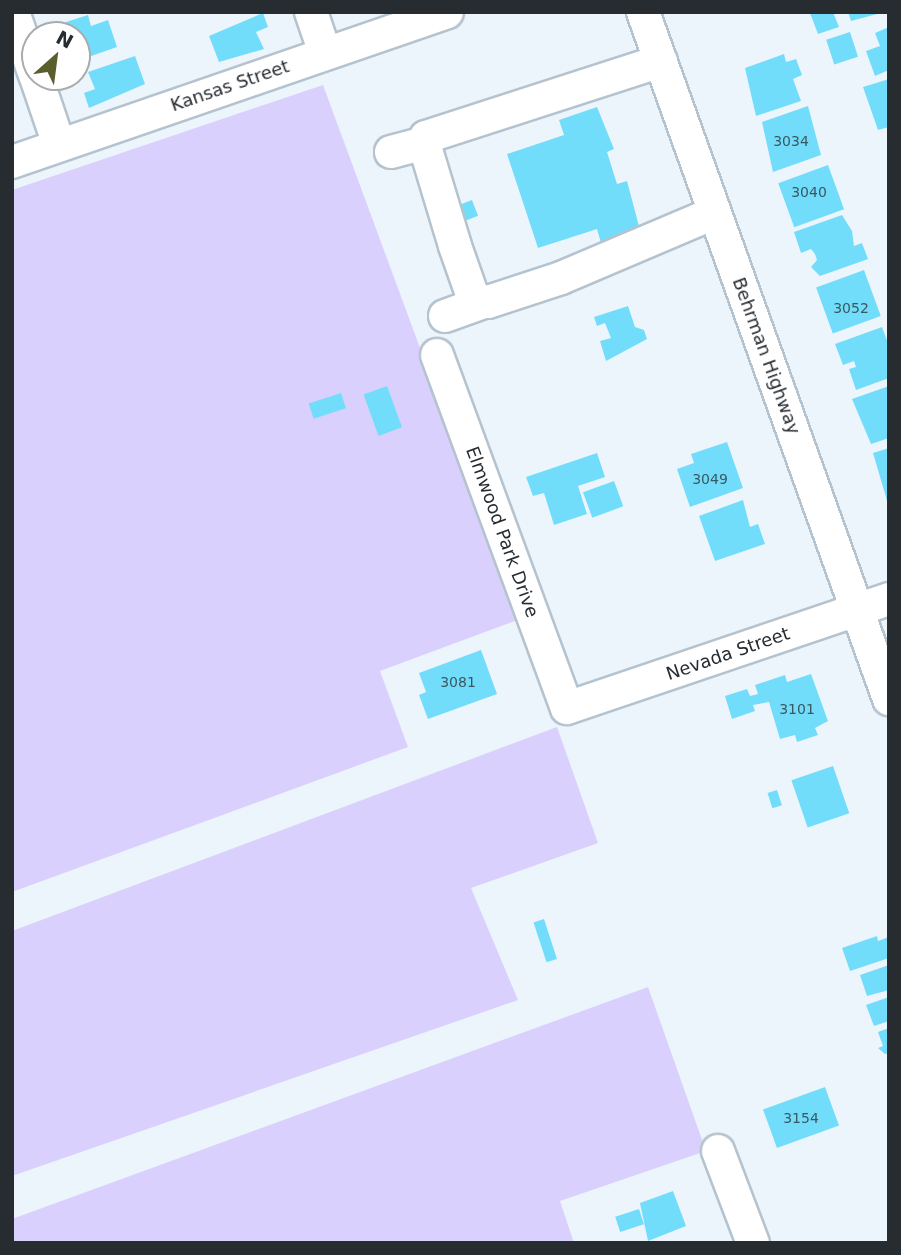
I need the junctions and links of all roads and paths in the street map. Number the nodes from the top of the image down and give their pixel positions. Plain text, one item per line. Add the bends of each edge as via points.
1 (13, 12) edge
2 (311, 12) edge
3 (447, 12) edge
4 (643, 12) edge
5 (21, 35) edge
6 (325, 53) junction
7 (661, 61) junction
8 (40, 91) edge
9 (424, 143) junction
10 (60, 145) junction
11 (391, 152) dead end
12 (12, 162) edge
13 (714, 213) junction
14 (480, 303) junction
15 (445, 316) dead end
16 (437, 355) dead end
17 (889, 599) edge
18 (858, 610) junction
19 (889, 699) edge
20 (567, 708) joint
21 (718, 1152) dead end
22 (753, 1243) edge

1 - 5 street
2 - 6 street
3 - 6 street, Kansas Street
4 - 7 street, Behrman Highway
6 - 10 street, Kansas Street
7 - 9 street via 433,132
7 - 13 street, Behrman Highway
8 - 10 street
9 - 11 street
9 - 14 street via 455,246 474,300
10 - 12 street, Kansas Street
13 - 14 street via 561,278
13 - 18 street, Behrman Highway
14 - 15 street
16 - 20 street, Elmwood Park Drive
17 - 18 street, Nevada Street
18 - 19 street, Behrman Highway
18 - 20 street, Nevada Street
21 - 22 street

